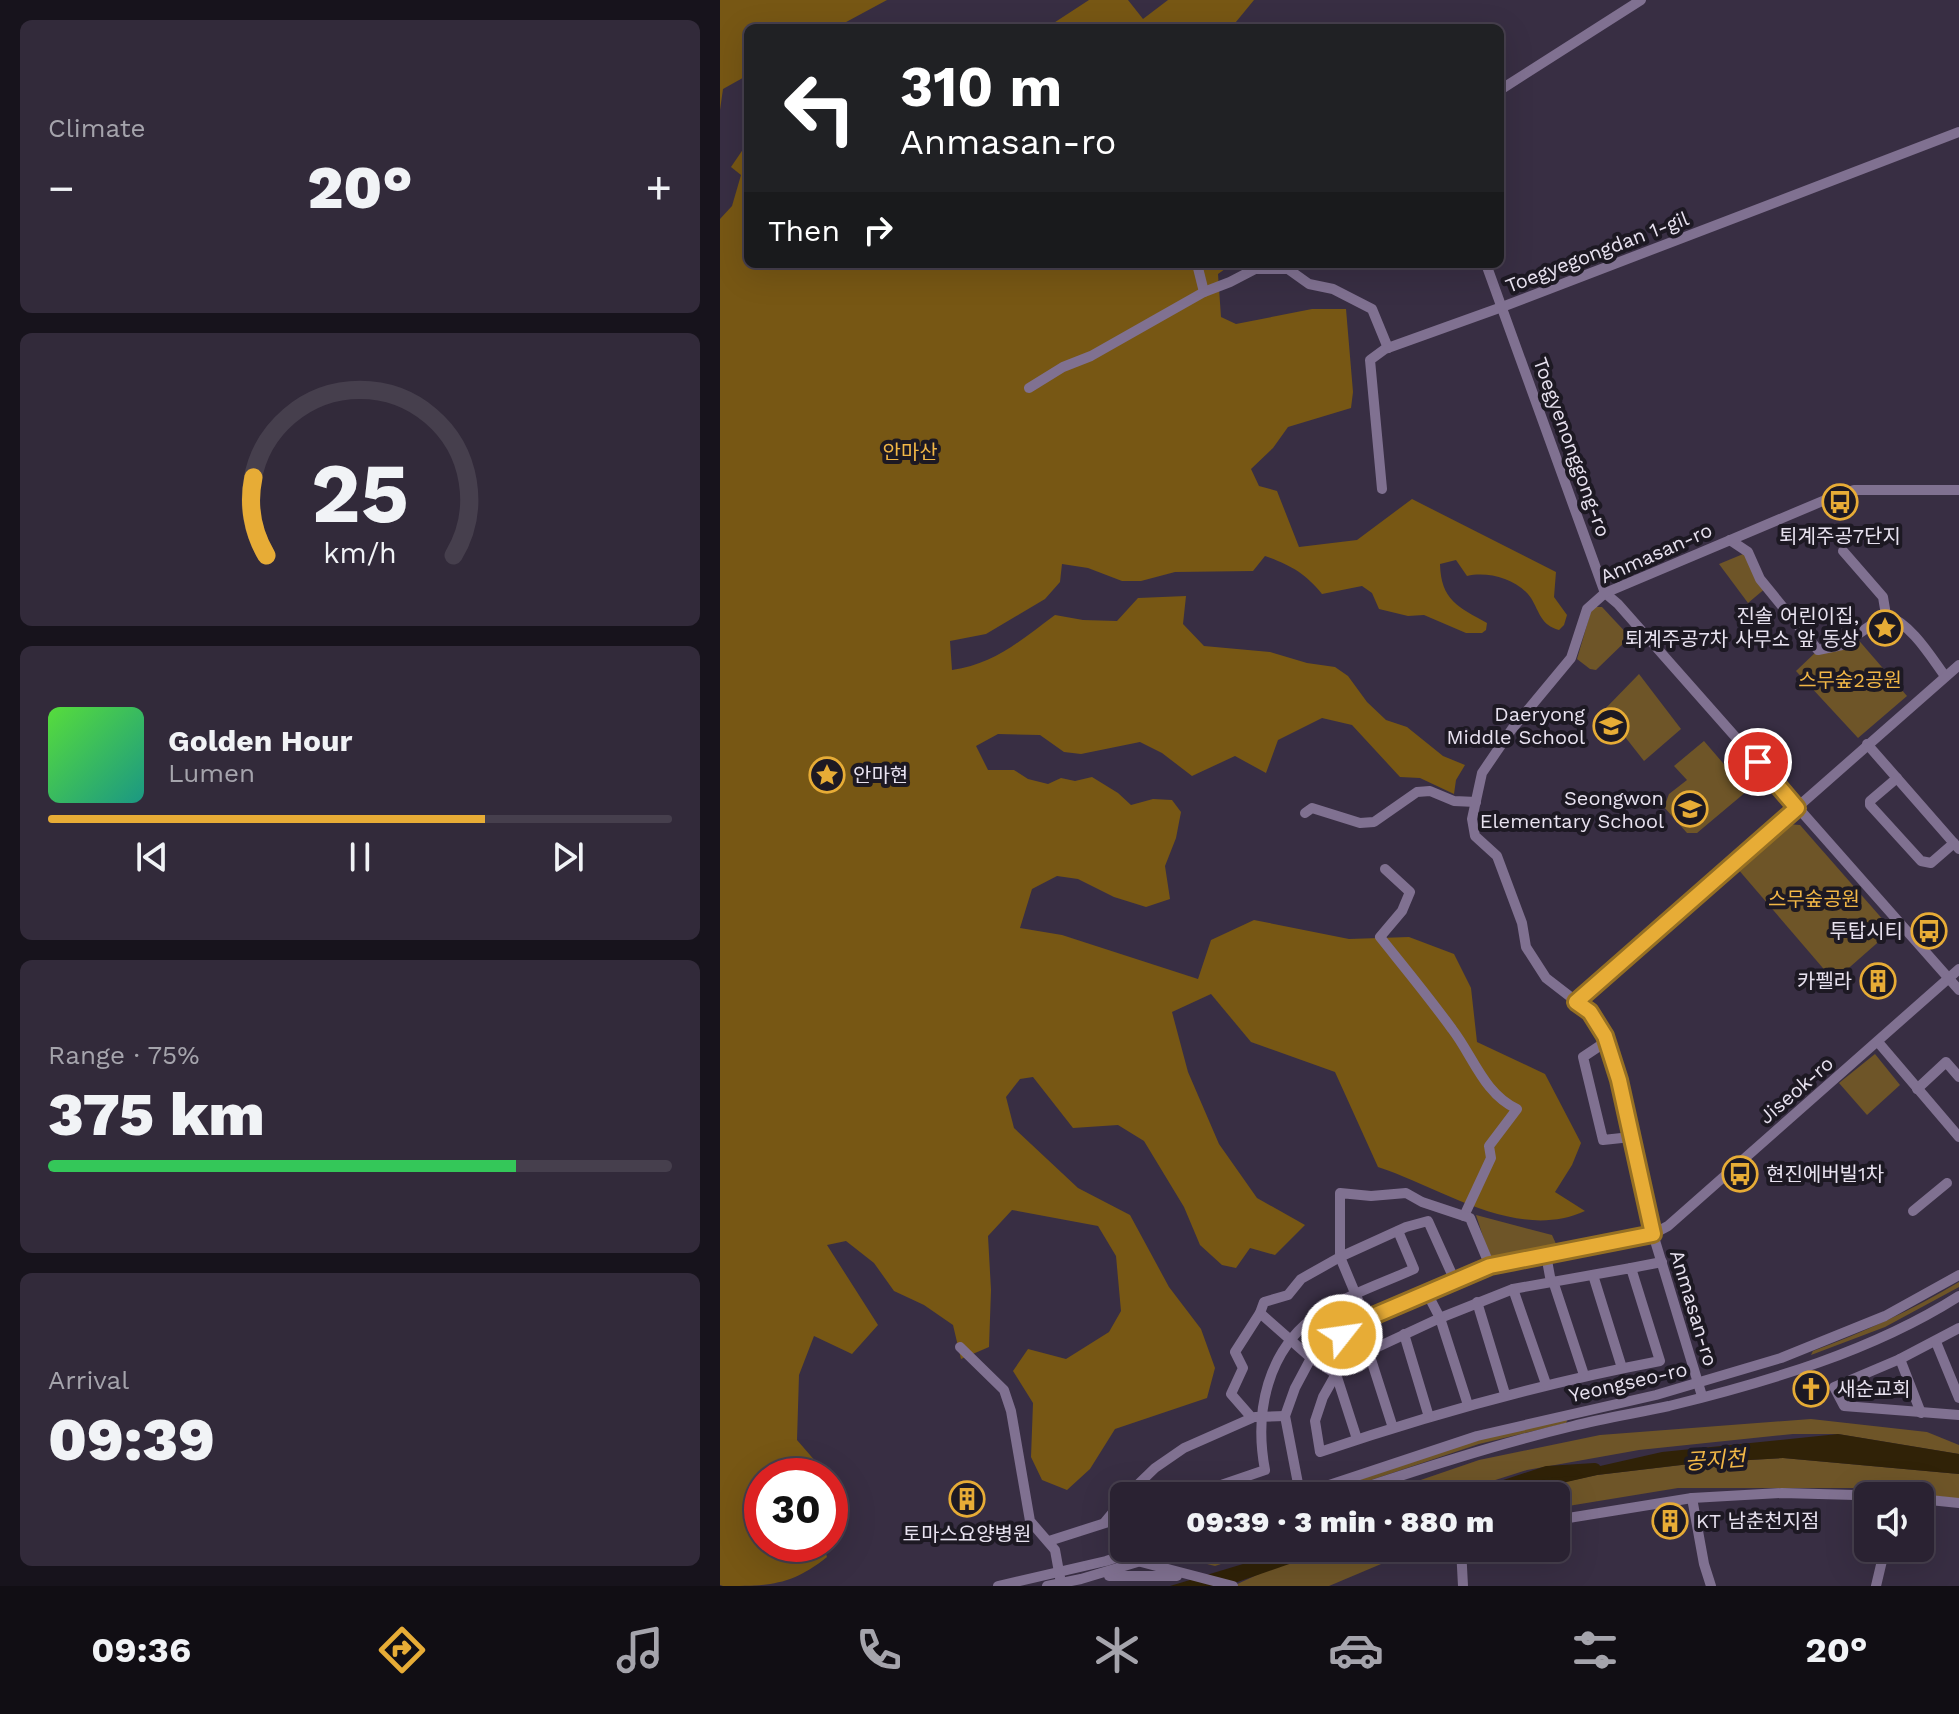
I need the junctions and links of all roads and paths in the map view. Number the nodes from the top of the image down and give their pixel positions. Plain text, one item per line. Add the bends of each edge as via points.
1 (1641, 0) edge
2 (1504, 87) edge
3 (1959, 132) edge
4 (1198, 268) edge
5 (1487, 268) edge
6 (1204, 292) junction
7 (1502, 307) junction
8 (1388, 348) junction
9 (1029, 388) dead end
10 (1382, 489) dead end
11 (1959, 490) edge
12 (1730, 540) junction
13 (1843, 551) dead end
14 (1605, 593) junction
15 (1886, 615) junction
16 (1959, 665) edge
17 (1945, 676) junction
18 (1867, 744) junction
19 (1897, 778) junction
20 (1476, 802) junction
21 (1797, 808) junction
22 (1305, 813) dead end
23 (1957, 846) edge
24 (1385, 869) dead end
25 (1959, 969) edge
26 (1949, 978) junction
27 (1959, 990) edge
28 (1576, 1002) junction
29 (1607, 1041) junction
30 (1878, 1042) junction
31 (1959, 1077) edge
32 (1917, 1089) junction
33 (1631, 1137) junction
34 (1959, 1137) edge
35 (1947, 1183) dead end
36 (1422, 1202) junction
37 (1913, 1211) dead end
38 (1464, 1216) junction
39 (1428, 1221) junction
40 (1398, 1231) junction
41 (1653, 1234) junction
42 (1546, 1255) junction
43 (1340, 1257) junction
44 (1662, 1262) junction
45 (1490, 1266) junction
46 (1631, 1268) junction
47 (1593, 1275) junction
48 (1959, 1275) edge
49 (1455, 1281) junction
50 (1552, 1282) junction
51 (1513, 1289) junction
52 (1427, 1293) junction
53 (1355, 1295) junction
54 (1959, 1296) edge
55 (1477, 1302) junction
56 (1260, 1313) junction
57 (1440, 1318) junction
58 (1366, 1319) junction
59 (1959, 1328) edge
60 (1404, 1334) junction
61 (1290, 1341) junction
62 (1936, 1342) junction
63 (960, 1347) dead end
64 (1368, 1350) junction
65 (1311, 1358) junction
66 (1900, 1359) junction
67 (1622, 1368) junction
68 (1741, 1371) junction
69 (1336, 1374) junction
70 (1584, 1375) junction
71 (1546, 1384) junction
72 (1699, 1384) junction
73 (1743, 1385) junction
74 (1505, 1394) junction
75 (1654, 1395) junction
76 (1702, 1396) junction
77 (1959, 1398) edge
78 (1468, 1405) junction
79 (1655, 1408) junction
80 (1921, 1413) junction
81 (1959, 1415) edge
82 (1285, 1416) junction
83 (1256, 1417) junction
84 (1429, 1417) junction
85 (1393, 1428) junction
86 (1357, 1439) junction
87 (1141, 1482) edge
88 (1230, 1482) edge
89 (1296, 1482) edge
90 (1337, 1482) edge
91 (1383, 1482) edge
92 (1854, 1495) edge
93 (1692, 1498) junction
94 (1934, 1500) edge
95 (1959, 1503) edge
96 (1110, 1517) edge
97 (1570, 1518) edge
98 (1110, 1523) edge
99 (1103, 1526) junction
100 (1049, 1541) junction
101 (1110, 1560) edge
102 (1139, 1562) joint
103 (1182, 1562) edge
104 (1462, 1562) edge
105 (1882, 1562) edge
106 (1183, 1572) junction
107 (1060, 1578) junction
108 (1087, 1578) junction
109 (998, 1586) edge
110 (1047, 1586) edge
111 (1233, 1586) edge
112 (1463, 1586) edge
113 (1711, 1586) edge
114 (1876, 1586) edge

1 - 2 street
3 - 7 street, Toegyegongdan 1-gil
4 - 6 street
5 - 7 street, Toegyenonggong-ro
6 - 8 street via 1255,269 1288,269 1309,284 1333,289 1372,309
6 - 9 street
7 - 8 street, Toegyegongdan 1-gil
7 - 14 street, Toegyenonggong-ro
8 - 10 street via 1370,360
11 - 12 street, Anmasan-ro via 1854,490
12 - 14 street, Anmasan-ro
12 - 15 street via 1748,552 1760,579 1818,650 1842,645
13 - 15 street via 1883,597
14 - 20 street, Anmasan-ro via 1587,609 1571,658 1482,773
14 - 21 street, Toegyenonggong-ro
15 - 17 street via 1898,620
16 - 17 street
17 - 18 street
18 - 19 street
18 - 21 street
19 - 23 street
19 - 23 street via 1870,805 1921,861 1931,863
20 - 22 street via 1454,801 1430,791 1417,792 1374,822 1360,823 1312,808
20 - 28 street, Anmasan-ro via 1475,836 1497,856 1526,947 1546,978
21 - 26 street, Toegyenonggong-ro
21 - 28 street
24 - 38 street via 1410,892 1380,937 1454,1030 1491,1089 1517,1109 1489,1146 1491,1158
25 - 26 street, Jiseok-ro
26 - 27 street, Toegyenonggong-ro
26 - 30 street, Jiseok-ro
28 - 29 street, Anmasan-ro via 1590,1012
29 - 33 street, Anmasan-ro
29 - 33 street via 1583,1057 1603,1140
30 - 32 street
30 - 41 street, Jiseok-ro
31 - 32 street via 1946,1062
32 - 34 street
33 - 41 street, Anmasan-ro
35 - 37 street
36 - 38 street
36 - 39 street
36 - 43 street via 1406,1193 1340,1193
38 - 45 street via 1470,1218
39 - 40 street
39 - 49 street
40 - 43 street
40 - 53 street via 1414,1269
41 - 42 street
41 - 44 street, Anmasan-ro
42 - 45 street
42 - 50 street
43 - 53 street
43 - 56 street via 1301,1279 1288,1295 1264,1302
44 - 46 street
44 - 72 street, Anmasan-ro
45 - 49 street
46 - 47 street
46 - 67 street via 1660,1361
47 - 50 street
47 - 67 street
48 - 68 street, Yeongseo-ro via 1885,1316
49 - 52 street
50 - 51 street
50 - 70 street
51 - 55 street
51 - 71 street
52 - 57 street
52 - 58 street
53 - 58 street
53 - 61 street via 1317,1315
54 - 73 street, Yeongseo-ro via 1831,1357
55 - 57 street
55 - 74 street
56 - 61 street
56 - 83 street via 1235,1352 1243,1368 1231,1394
57 - 60 street
57 - 78 street
58 - 65 street
59 - 62 street
60 - 64 street
60 - 84 street
61 - 65 street
61 - 83 street via 1267,1381
62 - 66 street
62 - 77 street
63 - 100 street via 1004,1390 1030,1521
64 - 69 street
64 - 85 street
65 - 69 street
65 - 82 street
66 - 80 street
66 - 80 street via 1834,1387 1844,1406
67 - 70 street
68 - 72 street, Yeongseo-ro
68 - 73 street via 1737,1380
69 - 86 street
69 - 86 street via 1315,1421 1320,1452
70 - 71 street
71 - 74 street
72 - 75 street, Yeongseo-ro
72 - 76 street, Anmasan-ro
73 - 76 street, Yeongseo-ro
74 - 78 street
75 - 79 street via 1659,1402
75 - 90 street, Yeongseo-ro via 1477,1436
76 - 79 street, Yeongseo-ro
78 - 84 street
79 - 91 street, Yeongseo-ro via 1499,1445
80 - 81 street
82 - 83 street
82 - 89 street
83 - 87 street via 1184,1448
83 - 88 street via 1265,1470
84 - 85 street
85 - 86 street
92 - 93 street
93 - 97 street
93 - 113 street
94 - 95 street
96 - 99 street
98 - 99 street
99 - 100 street
100 - 107 street
101 - 107 street
102 - 106 street
102 - 108 street
103 - 106 street
104 - 112 street
105 - 114 street
106 - 108 street
106 - 111 street
107 - 108 street
107 - 109 street
107 - 110 street

